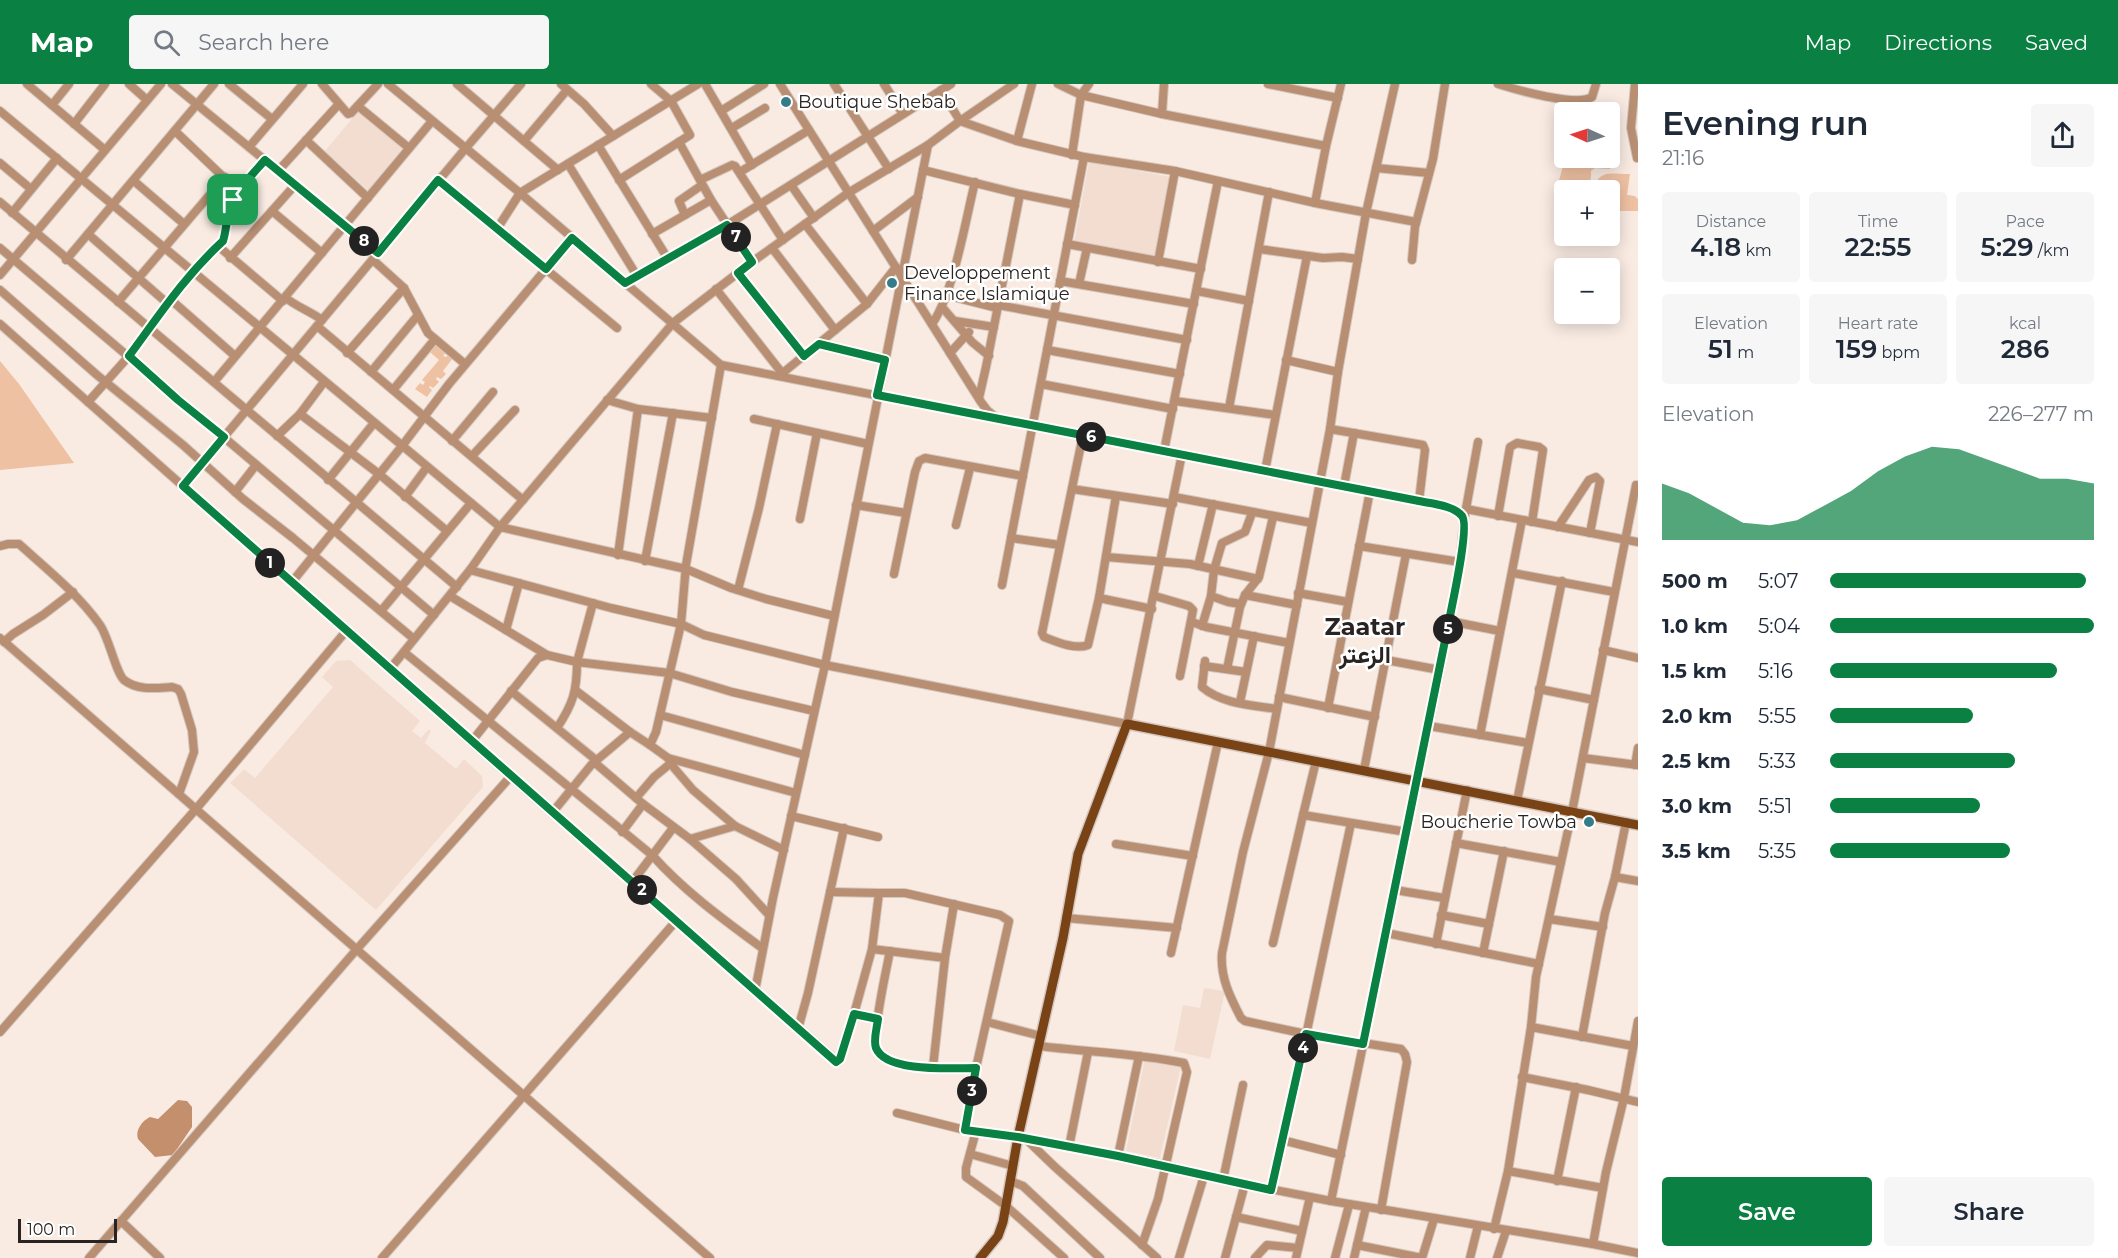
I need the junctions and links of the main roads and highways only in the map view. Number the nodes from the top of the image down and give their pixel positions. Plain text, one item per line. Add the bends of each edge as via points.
1 (1638, 825) edge
2 (980, 1258) edge

1 - 2 main road via 1127,724 1078,854 1003,1222 998,1236

